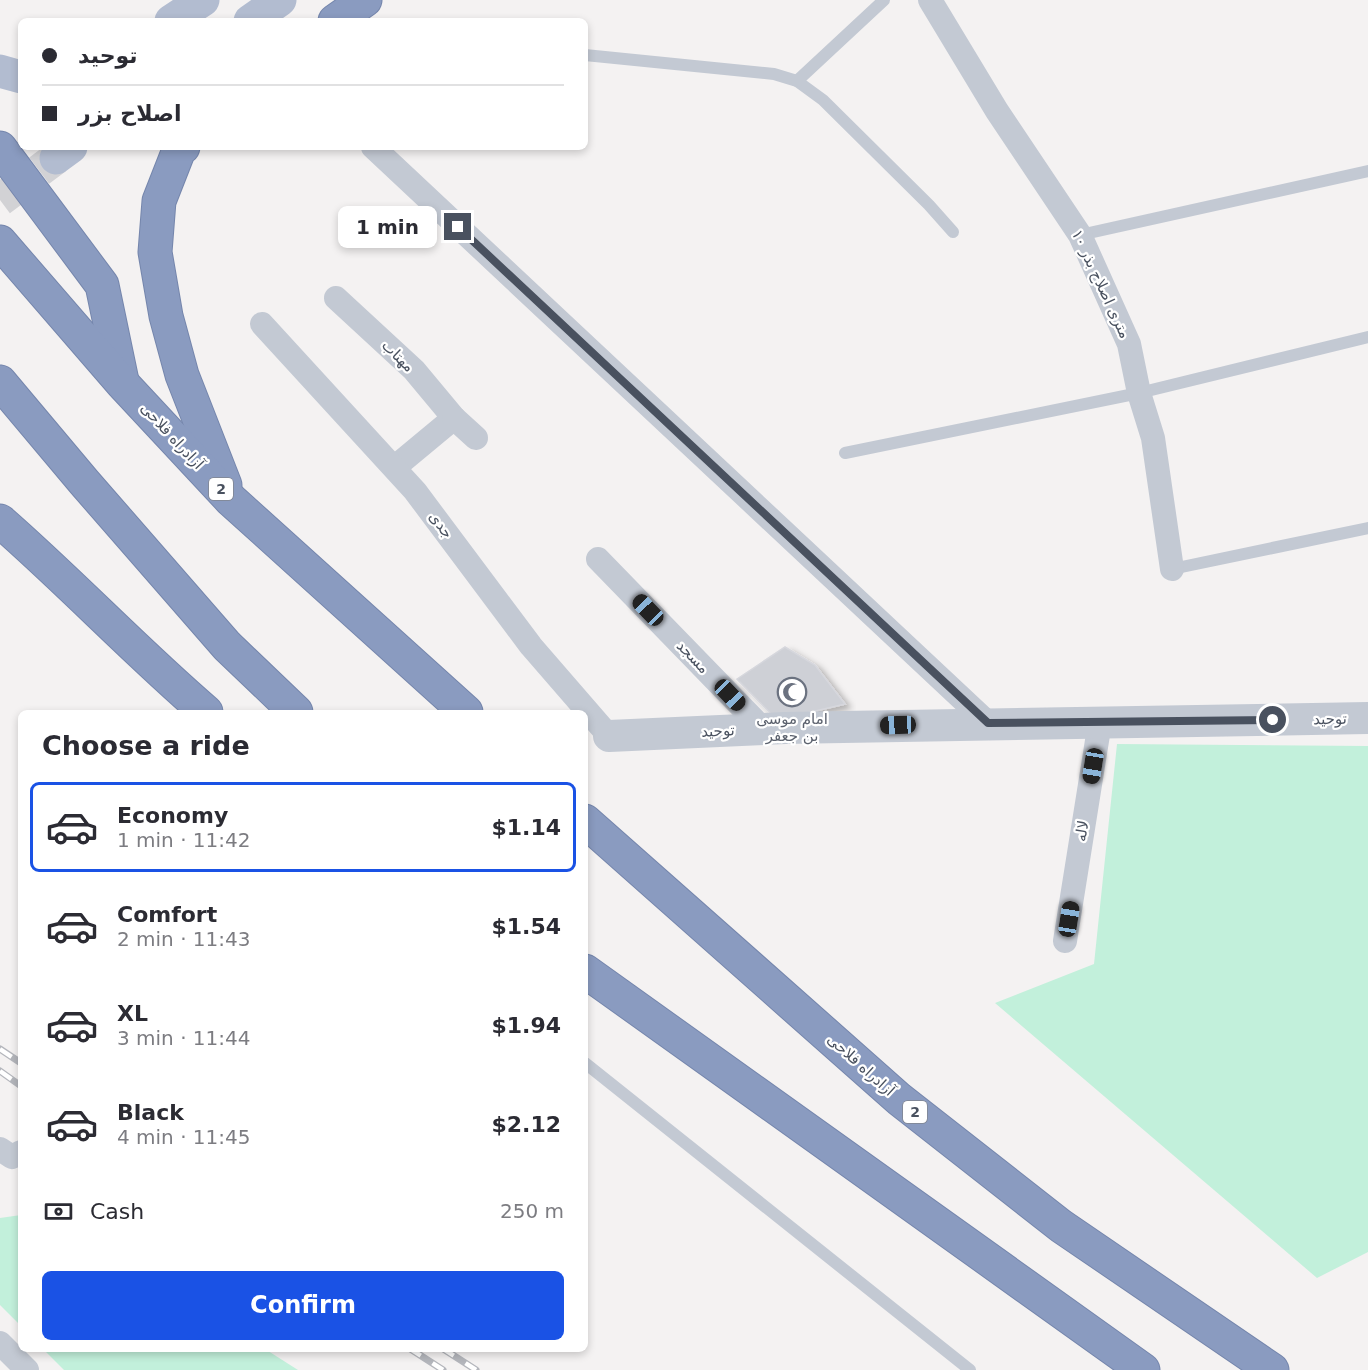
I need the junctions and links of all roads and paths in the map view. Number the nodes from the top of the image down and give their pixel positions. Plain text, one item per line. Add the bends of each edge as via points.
1 (203, 0) edge
2 (280, 0) edge
3 (365, 0) edge
4 (884, 0) edge
5 (930, 0) edge
6 (176, 18) edge
7 (254, 18) edge
8 (339, 18) edge
9 (588, 55) edge
10 (0, 71) edge
11 (18, 76) edge
12 (797, 81) junction
13 (0, 148) edge
14 (179, 150) edge
15 (376, 150) edge
16 (1368, 171) edge
17 (953, 232) dead end
18 (1080, 235) junction
19 (0, 242) edge
20 (336, 298) dead end
21 (262, 324) dead end
22 (1368, 338) edge
23 (0, 381) edge
24 (122, 383) junction
25 (1139, 393) junction
26 (454, 418) junction
27 (476, 438) dead end
28 (844, 453) dead end
29 (395, 467) junction
30 (231, 500) junction
31 (0, 521) edge
32 (1368, 528) edge
33 (598, 559) dead end
34 (1172, 569) joint
35 (204, 710) edge
36 (294, 710) edge
37 (464, 710) edge
38 (586, 710) edge
39 (588, 712) edge
40 (1368, 718) edge
41 (1100, 722) junction
42 (988, 723) junction
43 (763, 729) junction
44 (609, 736) joint
45 (588, 824) edge
46 (1065, 940) dead end
47 (588, 974) edge
48 (588, 1066) edge
49 (0, 1343) edge
50 (27, 1370) edge
51 (970, 1370) edge
52 (1143, 1370) edge
53 (1272, 1370) edge

1 - 6 main road
2 - 7 main road
3 - 8 highway
4 - 12 lane
5 - 18 street, ۱۰ متری اصلاح بذر via 997,111
9 - 12 lane via 774,74
10 - 11 main road
12 - 17 lane via 822,100
13 - 24 highway via 102,285
14 - 30 highway via 159,201 155,252 182,375
15 - 42 street
16 - 18 lane
18 - 25 street, ۱۰ متری اصلاح بذر via 1129,344
19 - 24 highway, آزادراه فلاحی / 2
20 - 26 street, مهتاب via 414,370
21 - 29 street, جدی
22 - 25 lane
23 - 36 highway via 227,646
24 - 30 highway, آزادراه فلاحی / 2
25 - 28 lane
25 - 34 street, ۱۰ متری اصلاح بذر via 1153,438
26 - 27 street, مهتاب
26 - 29 street
29 - 38 street, جدی via 531,646
30 - 37 highway, آزادراه فلاحی / 2
31 - 35 highway
32 - 34 lane
33 - 43 street, مسجد
39 - 44 street, جدی
40 - 41 street, توحید
41 - 42 street, توحید
41 - 46 street, لاله
42 - 43 street, توحید
43 - 44 street, توحید
45 - 53 highway, آزادراه فلاحی / 2 via 899,1099 1061,1226
47 - 52 highway
48 - 51 lane
49 - 50 street

